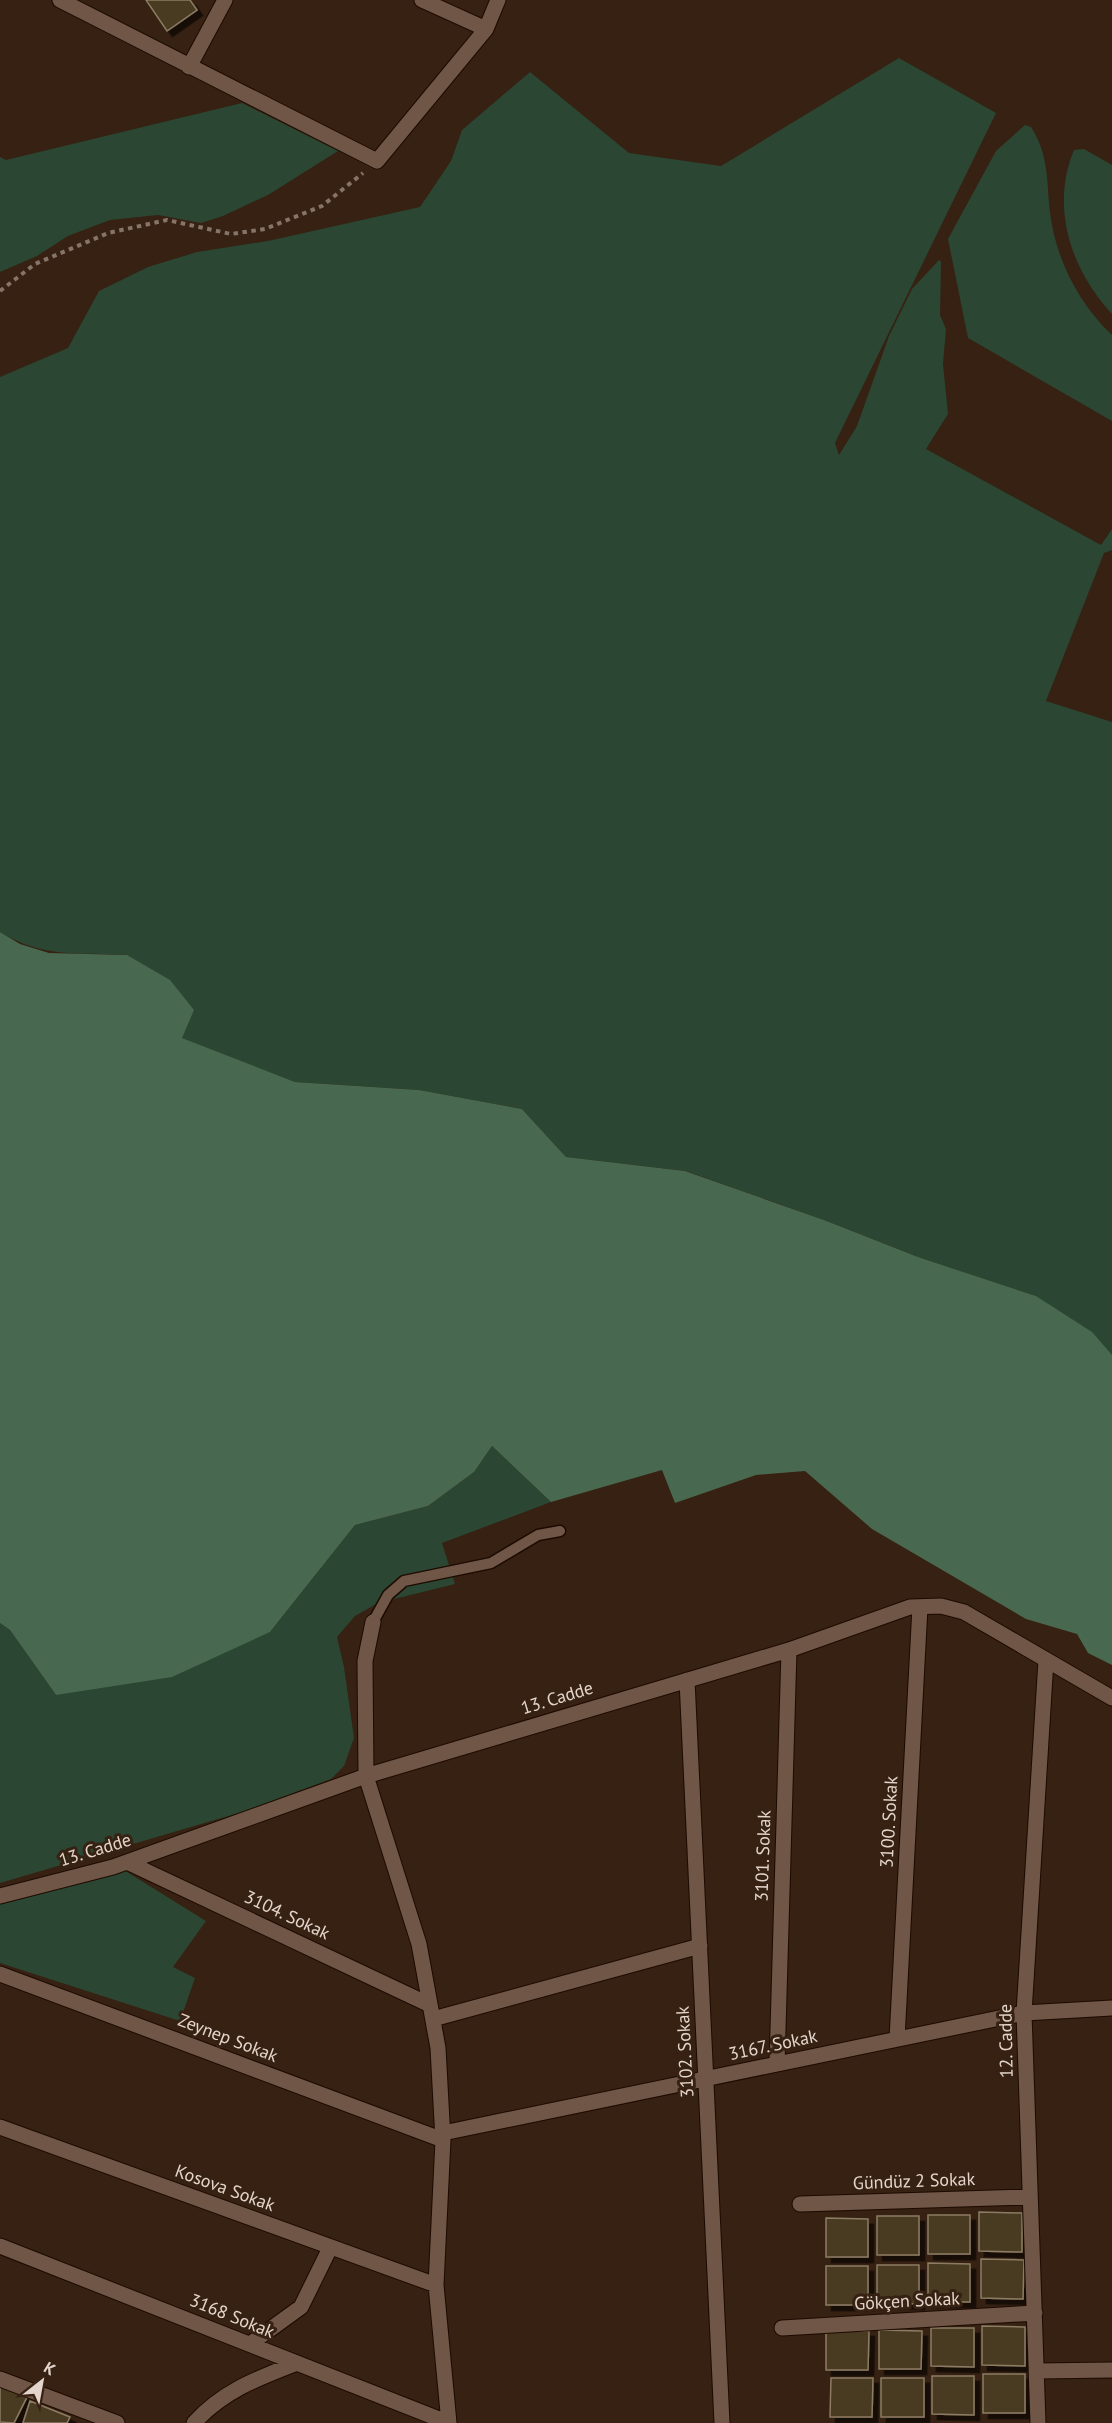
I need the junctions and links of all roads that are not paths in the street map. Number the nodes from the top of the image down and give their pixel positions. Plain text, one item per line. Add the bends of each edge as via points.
1 (60, 0) edge
2 (225, 0) edge
3 (422, 0) edge
4 (498, 0) edge
5 (486, 29) junction
6 (189, 68) junction
7 (560, 1530) dead end
8 (920, 1607) junction
9 (373, 1622) joint
10 (789, 1650) junction
11 (1046, 1660) junction
12 (687, 1680) junction
13 (1112, 1698) edge
14 (366, 1776) junction
15 (127, 1862) junction
16 (0, 1896) edge
17 (700, 1946) junction
18 (0, 1974) edge
19 (1112, 2007) edge
20 (431, 2012) junction
21 (1024, 2013) junction
22 (897, 2039) junction
23 (777, 2064) junction
24 (706, 2079) junction
25 (0, 2127) edge
26 (443, 2136) junction
27 (1030, 2197) junction
28 (800, 2204) dead end
29 (0, 2246) edge
30 (330, 2248) junction
31 (436, 2284) junction
32 (1035, 2313) junction
33 (782, 2328) dead end
34 (250, 2344) junction
35 (297, 2363) junction
36 (1112, 2370) edge
37 (1036, 2371) junction
38 (0, 2379) edge
39 (117, 2423) edge
40 (194, 2423) edge
41 (449, 2423) edge
42 (722, 2423) edge
43 (1038, 2423) edge

1 - 6 street
2 - 6 street
3 - 5 street
4 - 5 street
5 - 6 street via 377,161
7 - 9 lane via 538,1535 478,1568 404,1581 388,1595
8 - 10 street, 13. Cadde via 910,1607
8 - 11 street, 13. Cadde via 941,1606 964,1612
8 - 22 street, 3100. Sokak
9 - 14 street via 365,1661
10 - 12 street, 13. Cadde
10 - 23 street, 3101. Sokak
11 - 13 street, 13. Cadde
11 - 21 street, 12. Cadde
12 - 14 street, 13. Cadde
12 - 17 street, 3102. Sokak
14 - 15 street, 13. Cadde
14 - 20 street via 419,1944
15 - 16 street, 13. Cadde
15 - 20 street, 3104. Sokak
17 - 20 street
17 - 24 street, 3102. Sokak
18 - 26 street, Zeynep Sokak
19 - 21 street, 3167. Sokak
20 - 26 street via 438,2048
21 - 22 street, 3167. Sokak
21 - 27 street, 12. Cadde
22 - 23 street, 3167. Sokak
23 - 24 street, 3167. Sokak
24 - 26 street, 3167. Sokak
24 - 42 street, 3102. Sokak
25 - 30 street, Kosova Sokak
26 - 31 street
27 - 28 street, Gündüz 2 Sokak
27 - 32 street, 12. Cadde
29 - 34 street, 3168 Sokak
30 - 31 street, Kosova Sokak
30 - 34 street via 302,2307
31 - 41 street
32 - 33 street, Gökçen Sokak
32 - 37 street, 12. Cadde
34 - 35 street, 3168 Sokak
35 - 40 street via 245,2383 209,2407
35 - 41 street, 3168 Sokak
36 - 37 street
37 - 43 street, 12. Cadde
38 - 39 street

